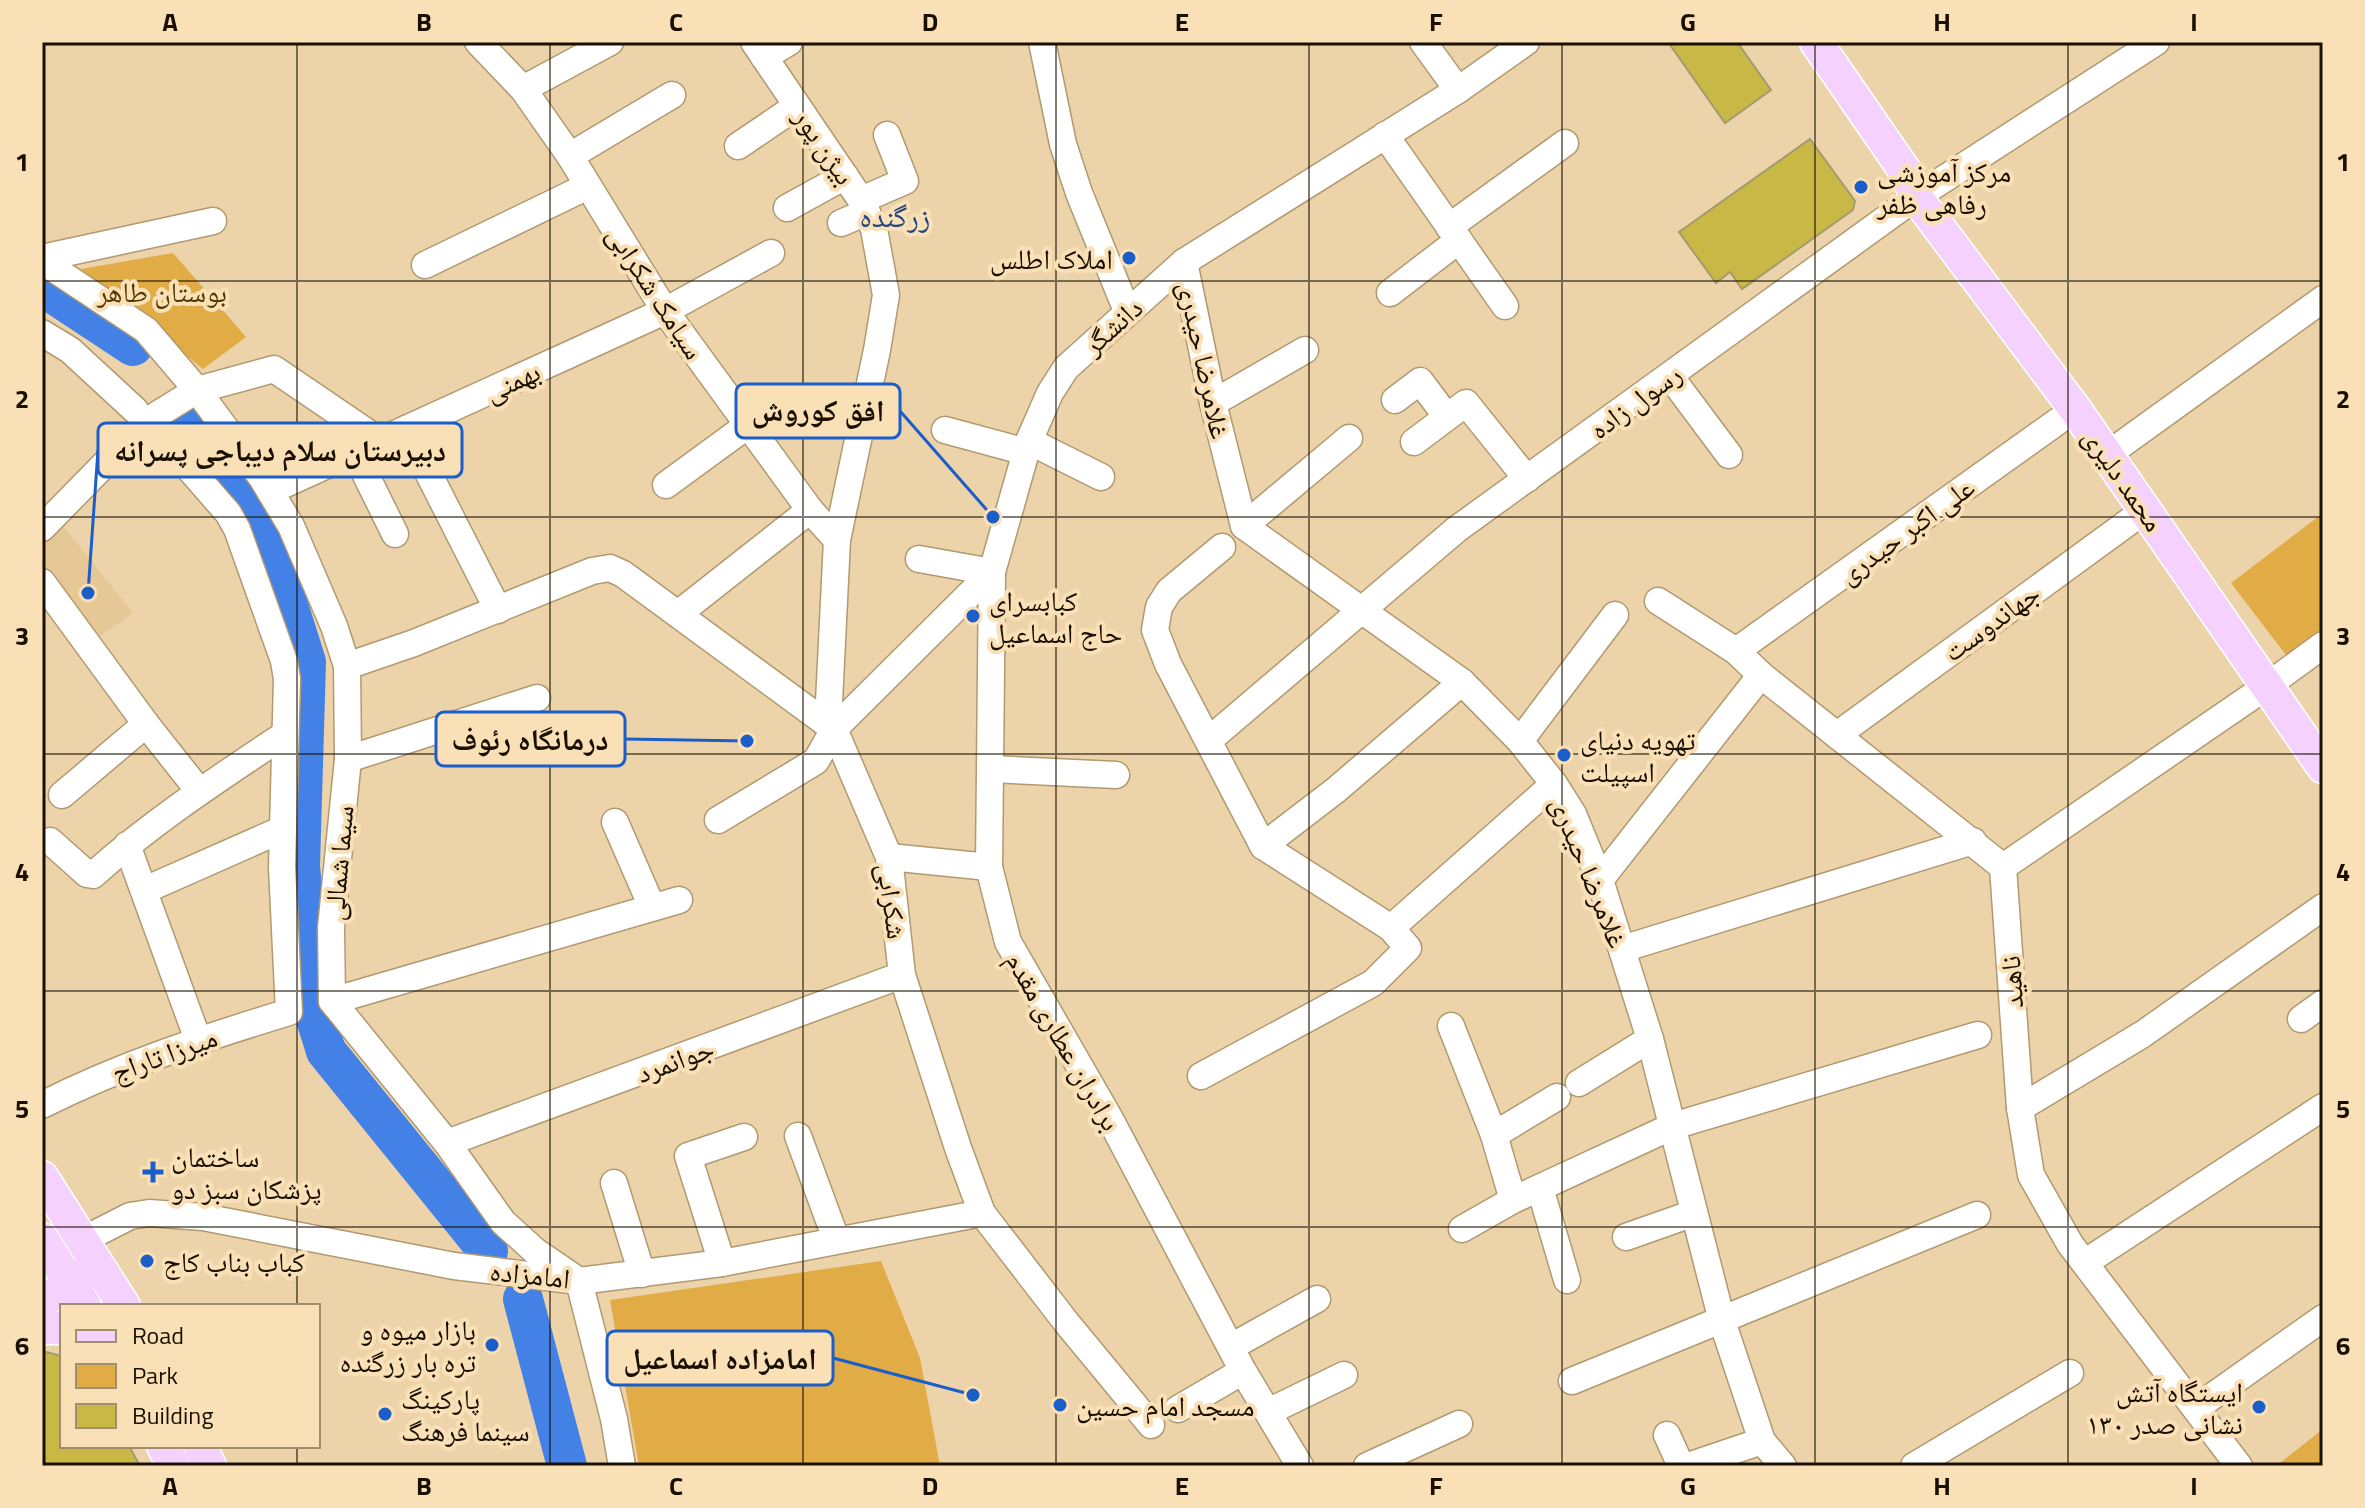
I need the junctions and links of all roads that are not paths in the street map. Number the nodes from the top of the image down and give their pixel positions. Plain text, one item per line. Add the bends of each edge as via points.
1 (478, 42) edge
2 (610, 42) edge
3 (789, 42) edge
4 (1042, 42) edge
5 (1423, 42) edge
6 (1526, 42) edge
7 (1795, 42) edge
8 (1816, 42) edge
9 (2156, 42) edge
10 (759, 50) edge
11 (523, 89) junction
12 (1458, 90) junction
13 (672, 95) dead end
14 (797, 106) junction
15 (887, 135) dead end
16 (1385, 135) junction
17 (1565, 143) dead end
18 (738, 146) dead end
19 (570, 156) junction
20 (845, 176) junction
21 (588, 186) junction
22 (1916, 197) junction
23 (864, 206) junction
24 (787, 208) dead end
25 (213, 221) dead end
26 (841, 223) dead end
27 (1454, 234) junction
28 (771, 253) dead end
29 (42, 259) edge
30 (1184, 262) junction
31 (425, 265) dead end
32 (1390, 293) dead end
33 (2323, 299) edge
34 (1505, 306) dead end
35 (665, 311) junction
36 (1127, 311) junction
37 (42, 333) edge
38 (1305, 350) dead end
39 (1670, 376) junction
40 (197, 390) junction
41 (1395, 400) dead end
42 (1213, 403) junction
43 (2075, 409) junction
44 (141, 416) junction
45 (1447, 417) junction
46 (748, 425) junction
47 (406, 429) junction
48 (945, 430) dead end
49 (1349, 438) dead end
50 (380, 441) junction
51 (166, 442) dead end
52 (1414, 442) dead end
53 (1027, 446) junction
54 (355, 453) junction
55 (1729, 455) dead end
56 (2107, 455) junction
57 (1101, 477) dead end
58 (1527, 479) junction
59 (666, 485) dead end
60 (270, 491) junction
61 (810, 510) junction
62 (2145, 510) junction
63 (1244, 526) junction
64 (42, 528) edge
65 (395, 534) dead end
66 (837, 540) junction
67 (1222, 547) dead end
68 (919, 559) dead end
69 (992, 572) junction
70 (42, 582) edge
71 (1658, 601) dead end
72 (498, 610) junction
73 (1361, 611) junction
74 (678, 614) junction
75 (1615, 615) dead end
76 (2323, 645) edge
77 (1736, 651) junction
78 (347, 666) junction
79 (1761, 675) junction
80 (1462, 682) junction
81 (2267, 686) junction
82 (537, 698) dead end
83 (146, 724) junction
84 (834, 729) junction
85 (284, 735) junction
86 (1837, 735) junction
87 (1209, 740) junction
88 (1520, 741) junction
89 (348, 759) junction
90 (2323, 767) edge
91 (991, 769) junction
92 (1116, 775) dead end
93 (1554, 784) junction
94 (199, 791) junction
95 (62, 795) dead end
96 (718, 820) dead end
97 (615, 822) dead end
98 (283, 829) junction
99 (50, 841) dead end
100 (1973, 841) junction
101 (127, 845) junction
102 (1263, 846) junction
103 (889, 857) junction
104 (989, 867) junction
105 (2003, 867) junction
106 (1600, 880) junction
107 (145, 890) junction
108 (679, 900) dead end
109 (652, 907) junction
110 (2323, 907) edge
111 (1400, 938) junction
112 (1622, 949) junction
113 (902, 975) junction
114 (332, 1001) junction
115 (2323, 1003) edge
116 (289, 1012) joint
117 (2301, 1019) dead end
118 (1451, 1026) dead end
119 (1978, 1035) dead end
120 (1650, 1039) junction
121 (198, 1040) junction
122 (1201, 1076) dead end
123 (1579, 1083) dead end
124 (1557, 1097) dead end
125 (42, 1105) edge
126 (2323, 1107) edge
127 (2020, 1108) junction
128 (1673, 1126) junction
129 (1494, 1135) junction
130 (798, 1136) dead end
131 (744, 1137) dead end
132 (447, 1143) junction
133 (42, 1177) edge
134 (614, 1183) dead end
135 (1540, 1188) junction
136 (1513, 1200) junction
137 (982, 1213) junction
138 (1694, 1213) junction
139 (1977, 1215) dead end
140 (1462, 1229) dead end
141 (1626, 1237) dead end
142 (836, 1239) junction
143 (2086, 1262) junction
144 (722, 1263) junction
145 (68, 1266) edge
146 (642, 1274) junction
147 (1567, 1280) dead end
148 (579, 1281) junction
149 (1317, 1299) dead end
150 (42, 1302) edge
151 (121, 1304) edge
152 (2323, 1318) edge
153 (1722, 1321) junction
154 (1231, 1347) junction
155 (1243, 1371) junction
156 (2070, 1373) dead end
157 (1344, 1375) dead end
158 (1572, 1381) dead end
159 (2196, 1408) junction
160 (1178, 1409) dead end
161 (1268, 1412) junction
162 (1459, 1424) dead end
163 (1151, 1425) dead end
164 (1667, 1435) dead end
165 (1762, 1441) junction
166 (164, 1448) edge
167 (201, 1448) edge
168 (174, 1466) edge
169 (210, 1466) edge
170 (622, 1466) edge
171 (1300, 1466) edge
172 (1367, 1466) edge
173 (1681, 1466) edge
174 (1688, 1466) edge
175 (1783, 1466) edge
176 (1914, 1466) edge
177 (2239, 1466) edge

1 - 11 street, سیامک شکرابی
2 - 11 street
3 - 10 street
4 - 36 street via 1067,156
5 - 12 street
6 - 12 street, دانشگر
7 - 22 main road, محمد دلیری via 1894,187
8 - 22 main road, محمد دلیری via 1907,174
9 - 22 street, رسول زاده
10 - 14 street, بیژن پور
11 - 19 street, سیامک شکرابی
12 - 16 street, دانشگر
13 - 19 street
14 - 18 street
14 - 20 street, بیژن پور
15 - 23 street via 905,181
16 - 27 street
16 - 30 street, دانشگر
17 - 27 street
19 - 21 street, سیامک شکرابی
20 - 23 street, بیژن پور
20 - 24 street
21 - 31 street
21 - 35 street, سیامک شکرابی
22 - 39 street, رسول زاده
22 - 43 main road, محمد دلیری
23 - 26 street
23 - 66 street, بیژن پور via 874,229 886,295
25 - 29 street
27 - 32 street
27 - 34 street
28 - 35 street, بهمنی
29 - 40 street, سیما شمالی via 146,330
30 - 36 street, دانشگر
30 - 42 street, غلامرضا حیدری
33 - 56 street
35 - 46 street, سیامک شکرابی
35 - 47 street, بهمنی
36 - 53 street, دانشگر via 1066,368
37 - 44 street via 70,350
38 - 42 street
39 - 55 street
39 - 58 street, رسول زاده
40 - 44 street
40 - 50 street via 274,369
40 - 60 street, سیما شمالی
41 - 45 street via 1420,381
42 - 63 street, غلامرضا حیدری
43 - 56 main road, محمد دلیری
43 - 77 street, علی اکبر حیدری
44 - 64 street
45 - 52 street
45 - 58 street via 1466,403
46 - 59 street
46 - 61 street, سیامک شکرابی
47 - 50 street, بهمنی
47 - 72 street
48 - 53 street
49 - 63 street
50 - 54 street, بهمنی
51 - 85 street, سیما شمالی via 237,529 281,649 287,679
53 - 57 street
53 - 69 street, دانشگر
54 - 60 street, بهمنی
54 - 65 street
56 - 62 main road, محمد دلیری
58 - 73 street, رسول زاده via 1457,529
60 - 78 street, سیما شمالی via 291,526
61 - 66 street, سیامک شکرابی
61 - 74 street
62 - 81 main road, محمد دلیری
62 - 86 street, جهاندوست
63 - 73 street, غلامرضا حیدری
66 - 84 street, شکرابی via 829,702
67 - 87 street via 1169,591 1159,607 1155,630
68 - 69 street
69 - 84 street, دانشگر
69 - 91 street, برادران عطاری مقدم
70 - 83 street
71 - 77 street
72 - 74 street via 610,568
72 - 78 street
73 - 80 street, غلامرضا حیدری
73 - 87 street, رسول زاده
74 - 84 street
75 - 88 street
76 - 81 street
77 - 79 street
78 - 89 street, سیما شمالی
79 - 86 street
79 - 106 street
80 - 88 street, غلامرضا حیدری
80 - 102 street
81 - 90 main road, محمد دلیری
81 - 105 street
82 - 89 street
83 - 94 street
83 - 95 street
84 - 96 street, دانشگر via 816,761
84 - 103 street, شکرابی
85 - 94 street
85 - 98 street, سیما شمالی
86 - 100 street
87 - 102 street
88 - 93 street, غلامرضا حیدری
89 - 114 street, سیما شمالی via 331,928
91 - 92 street
91 - 104 street, برادران عطاری مقدم
93 - 106 street, غلامرضا حیدری via 1573,814
93 - 111 street
94 - 101 street
97 - 109 street
98 - 107 street
98 - 116 street, سیما شمالی
99 - 101 street via 90,876
100 - 105 street
100 - 112 street
101 - 107 street
102 - 111 street
103 - 104 street
103 - 113 street, شکرابی
104 - 154 street, برادران عطاری مقدم via 1008,942
105 - 127 street, ناهید
106 - 112 street, غلامرضا حیدری
107 - 121 street
108 - 109 street
109 - 114 street
110 - 127 street via 2143,1034
111 - 122 street via 1373,983
112 - 120 street, غلامرضا حیدری
113 - 132 street, جوانمرد
113 - 137 street, شکرابی
114 - 132 street
115 - 117 street
116 - 121 street, میرزا تاراج
118 - 129 street
119 - 128 street
120 - 123 street
120 - 128 street, غلامرضا حیدری
121 - 125 street, میرزا تاراج
124 - 129 street
126 - 143 street
127 - 143 street, ناهید via 2031,1175
128 - 135 street
128 - 138 street, غلامرضا حیدری
129 - 136 street
130 - 142 street
131 - 144 street via 688,1156
132 - 148 street via 503,1222
133 - 145 main road
134 - 146 street
135 - 136 street
135 - 147 street
136 - 140 street
137 - 142 street, امامزاده
137 - 163 street, شکرابی
138 - 141 street
138 - 153 street, غلامرضا حیدری
139 - 153 street
142 - 144 street, امامزاده
143 - 159 street, ناهید
144 - 146 street, امامزاده
145 - 148 street, امامزاده via 130,1216 149,1213 203,1217 454,1266
145 - 150 main road
145 - 151 main road
146 - 148 street, امامزاده
148 - 170 street
149 - 154 street
152 - 159 street
153 - 158 street
153 - 165 street, غلامرضا حیدری
154 - 155 street, برادران عطاری مقدم
155 - 160 street
155 - 161 street, برادران عطاری مقدم
156 - 176 street
157 - 161 street
159 - 177 street, ناهید
161 - 171 street, برادران عطاری مقدم
162 - 172 street
164 - 173 street
165 - 174 street
165 - 175 street, غلامرضا حیدری
166 - 168 main road
167 - 169 main road

